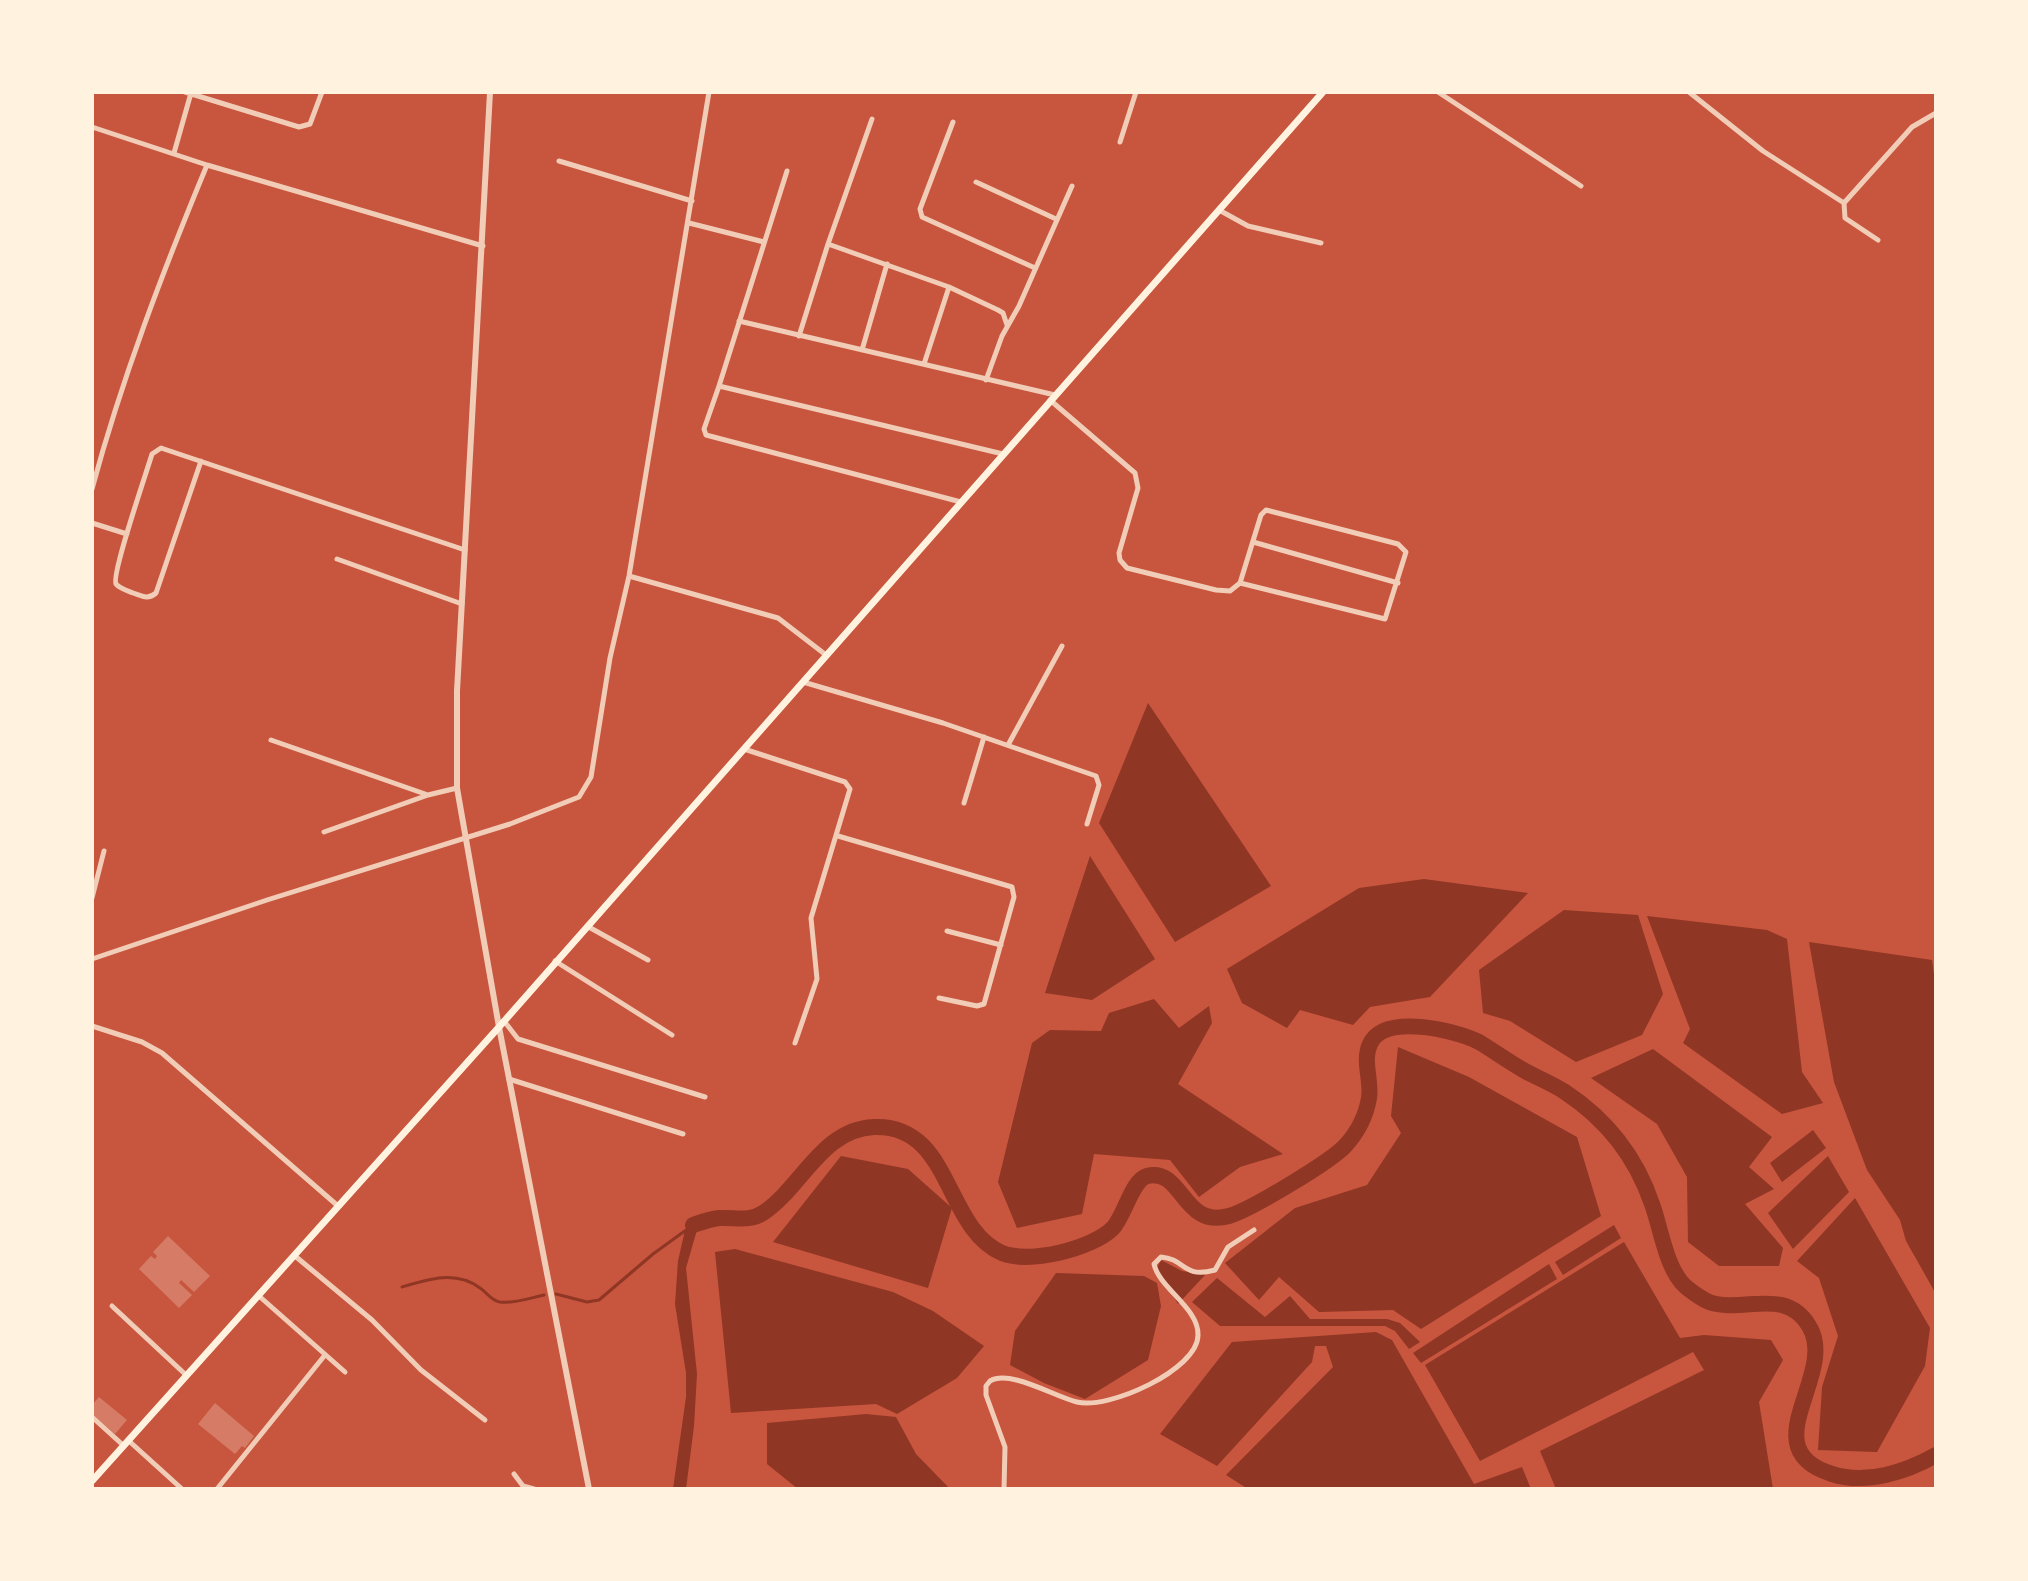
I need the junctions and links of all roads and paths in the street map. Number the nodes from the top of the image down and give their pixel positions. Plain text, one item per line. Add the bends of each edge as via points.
1 (322, 92) edge
2 (490, 92) edge
3 (709, 92) edge
4 (1136, 92) edge
5 (1323, 92) edge
6 (1438, 92) edge
7 (1689, 92) edge
8 (189, 93) edge
9 (1936, 113) edge
10 (872, 119) dead end
11 (953, 122) dead end
12 (92, 127) edge
13 (1120, 142) dead end
14 (174, 153) junction
15 (559, 161) dead end
16 (207, 165) junction
17 (787, 171) dead end
18 (976, 182) dead end
19 (1072, 186) dead end
20 (1581, 186) dead end
21 (692, 201) junction
22 (1844, 203) junction
23 (1219, 210) junction
24 (1056, 219) junction
25 (689, 223) junction
26 (1878, 240) dead end
27 (764, 242) junction
28 (1321, 243) dead end
29 (828, 244) junction
30 (483, 246) junction
31 (887, 264) junction
32 (1035, 268) junction
33 (949, 287) junction
34 (739, 321) junction
35 (1007, 325) junction
36 (799, 336) junction
37 (862, 350) junction
38 (924, 364) junction
39 (986, 380) junction
40 (719, 386) junction
41 (1052, 398) junction
42 (1003, 454) junction
43 (201, 461) junction
44 (92, 489) edge
45 (961, 502) junction
46 (92, 523) edge
47 (127, 534) junction
48 (1253, 542) junction
49 (465, 550) junction
50 (337, 559) dead end
51 (629, 576) junction
52 (1240, 583) junction
53 (1398, 583) junction
54 (462, 604) junction
55 (1062, 646) dead end
56 (826, 655) junction
57 (801, 682) junction
58 (984, 737) junction
59 (271, 740) dead end
60 (1008, 745) junction
61 (744, 749) junction
62 (457, 788) junction
63 (428, 795) junction
64 (964, 803) dead end
65 (1087, 824) dead end
66 (324, 832) dead end
67 (838, 836) junction
68 (467, 838) junction
69 (104, 851) dead end
70 (92, 898) edge
71 (586, 926) junction
72 (947, 931) dead end
73 (1001, 945) junction
74 (92, 959) edge
75 (648, 960) dead end
76 (555, 961) junction
77 (939, 998) dead end
78 (501, 1024) junction
79 (92, 1026) edge
80 (672, 1035) dead end
81 (795, 1043) dead end
82 (509, 1079) junction
83 (705, 1097) dead end
84 (683, 1134) dead end
85 (338, 1206) junction
86 (1254, 1230) dead end
87 (295, 1256) junction
88 (259, 1296) junction
89 (112, 1306) dead end
90 (325, 1355) junction
91 (345, 1372) dead end
92 (187, 1376) junction
93 (92, 1417) edge
94 (485, 1420) dead end
95 (126, 1444) junction
96 (514, 1474) dead end
97 (92, 1481) edge
98 (522, 1487) edge
99 (182, 1489) edge
100 (217, 1489) edge
101 (534, 1489) edge
102 (589, 1489) edge
103 (1004, 1489) edge

1 - 8 street via 310,124 299,127
2 - 30 street
3 - 21 street
4 - 13 street
5 - 23 main road
6 - 20 street
7 - 22 street via 1763,151
8 - 14 street
9 - 22 street via 1912,127
10 - 29 street
11 - 32 street via 920,209 922,217
12 - 14 street
14 - 16 street
15 - 21 street
16 - 30 street
16 - 44 street via 122,384
17 - 27 street
18 - 24 street
19 - 24 street
21 - 25 street
22 - 26 street via 1845,218
23 - 28 street via 1248,226
23 - 41 main road
24 - 32 street
25 - 27 street
25 - 51 street
27 - 34 street
29 - 31 street
29 - 36 street
30 - 49 street
31 - 33 street
31 - 37 street
32 - 35 street
33 - 35 street via 1001,311
33 - 38 street
34 - 36 street
34 - 40 street
35 - 39 street
36 - 37 street
37 - 38 street
38 - 39 street
39 - 41 street
40 - 42 street
40 - 45 street via 706,435
41 - 42 main road
41 - 52 street via 1135,473 1138,488 1119,553 1122,564 1216,590 1230,591
42 - 45 main road
43 - 47 street via 164,449 154,451
43 - 47 street via 152,597 116,584
43 - 49 street
45 - 56 main road
46 - 47 street
48 - 52 street
48 - 53 street
48 - 53 street via 1266,510 1398,544 1406,555
49 - 54 street
50 - 54 street
51 - 56 street via 778,618
51 - 68 street via 585,791
52 - 53 street via 1382,619 1388,616
54 - 62 street
55 - 60 street
56 - 57 main road
57 - 58 street
57 - 61 main road
58 - 60 street
58 - 64 street
59 - 63 street
60 - 65 street via 1096,776 1099,785
61 - 67 street via 849,785
61 - 71 main road
62 - 63 street
62 - 68 street
63 - 66 street
67 - 73 street via 1009,884 1014,897
67 - 81 street via 811,918 817,979
68 - 74 street
68 - 78 street
69 - 70 street
71 - 75 street
71 - 76 main road
72 - 73 street
73 - 77 street via 984,1004
76 - 78 main road
76 - 80 street
78 - 82 street
78 - 83 street via 518,1039
78 - 85 main road
79 - 85 street via 162,1053
82 - 84 street
82 - 102 street
85 - 87 main road
86 - 103 street via 1228,1247 1215,1270 1197,1274 1166,1256 1154,1264 1196,1322 1198,1336 1184,1361 1145,1387 1092,1404 1006,1377 990,1381 986,1395 1005,1447
87 - 88 main road
87 - 94 street
88 - 90 street
88 - 92 main road
89 - 92 street
90 - 91 street
90 - 100 street
92 - 95 main road
93 - 95 street
95 - 97 main road
95 - 99 street
96 - 98 street
98 - 101 street

